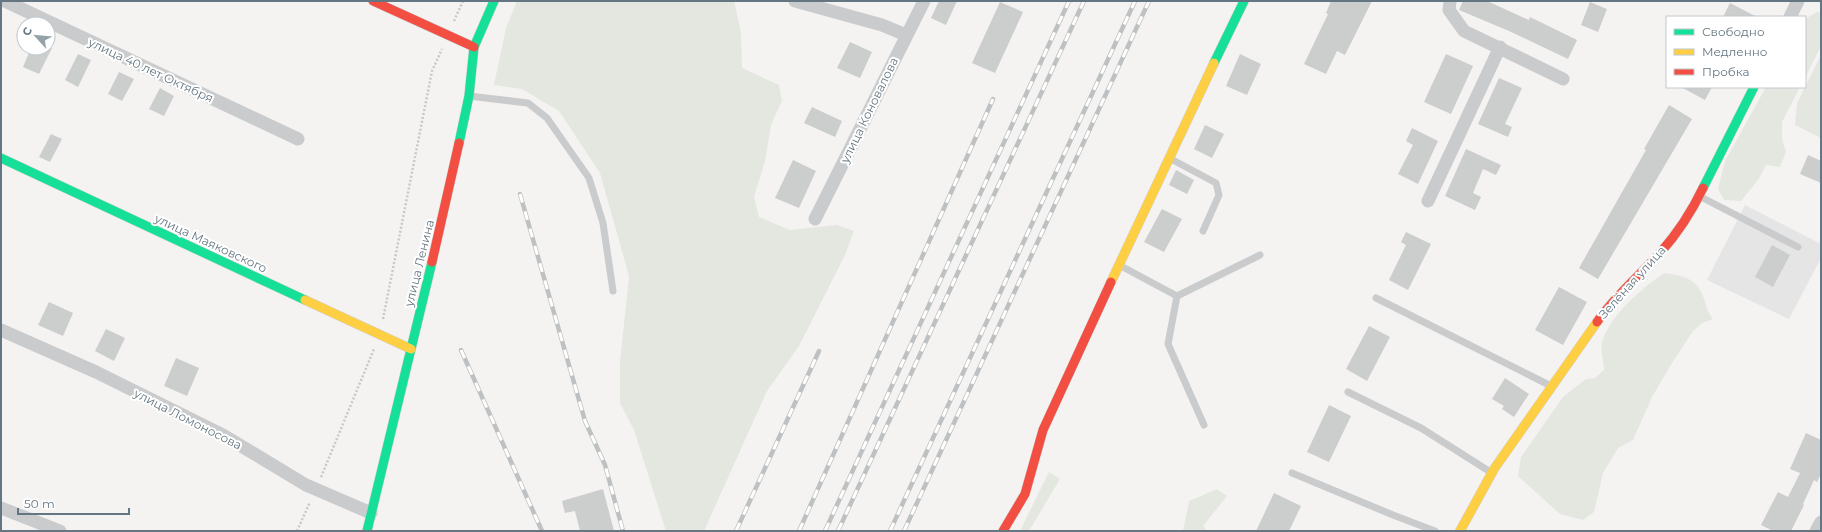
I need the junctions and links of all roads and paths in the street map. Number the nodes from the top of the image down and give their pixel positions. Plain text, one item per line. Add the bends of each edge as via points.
1 (5, 1) edge
2 (373, 1) edge
3 (463, 1) edge
4 (494, 1) edge
5 (794, 1) edge
6 (924, 1) edge
7 (1244, 1) edge
8 (1450, 1) edge
9 (1798, 1) edge
10 (1790, 16) edge
11 (448, 35) junction
12 (906, 36) junction
13 (474, 47) junction
14 (1500, 47) junction
15 (1563, 79) dead end
16 (1753, 88) edge
17 (469, 96) junction
18 (298, 140) dead end
19 (1, 158) edge
20 (1170, 159) junction
21 (1699, 196) junction
22 (1428, 201) dead end
23 (815, 219) dead end
24 (1203, 231) dead end
25 (1798, 247) dead end
26 (1260, 255) dead end
27 (1119, 265) junction
28 (613, 291) dead end
29 (1177, 296) junction
30 (1376, 298) dead end
31 (1, 330) edge
32 (380, 334) junction
33 (411, 349) junction
34 (1552, 386) junction
35 (1348, 392) dead end
36 (1204, 425) dead end
37 (1292, 473) dead end
38 (1492, 473) junction
39 (315, 489) junction
40 (1, 508) edge
41 (371, 513) junction
42 (1821, 522) edge
43 (60, 531) edge
44 (297, 531) edge
45 (367, 531) edge
46 (1003, 531) edge
47 (1435, 531) edge
48 (1460, 531) edge
49 (1816, 531) edge

1 - 18 street, улица 40 лет Октября
2 - 11 street
3 - 11 path
4 - 13 street, улица Ленина
5 - 12 street via 882,26
6 - 12 street, улица Коновалова
7 - 20 street
8 - 14 street via 1449,10 1464,30
9 - 10 street
11 - 13 street
11 - 32 path via 432,71
12 - 23 street, улица Коновалова
13 - 17 street, улица Ленина
14 - 15 street
14 - 22 street
16 - 21 street, Зелёная улица
17 - 28 lane via 528,103 547,118 589,178 603,223
17 - 33 street, улица Ленина via 450,188
19 - 32 street, улица Маяковского
20 - 24 lane via 1216,183 1219,195
20 - 27 street
21 - 25 lane
21 - 34 street, Зелёная улица via 1661,252 1605,310
26 - 29 lane
27 - 29 lane
27 - 46 street via 1043,430 1025,494
29 - 36 lane via 1168,344
30 - 34 lane
31 - 39 street, улица Ломоносова via 96,372 223,435
32 - 33 street, улица Маяковского
32 - 39 path
33 - 41 street, улица Ленина
34 - 38 street, Зелёная улица
35 - 38 lane via 1421,428
37 - 47 lane
38 - 48 street, Зелёная улица
39 - 41 street, улица Ломоносова
39 - 44 path
40 - 43 street
41 - 45 street, улица Ленина
42 - 49 street

